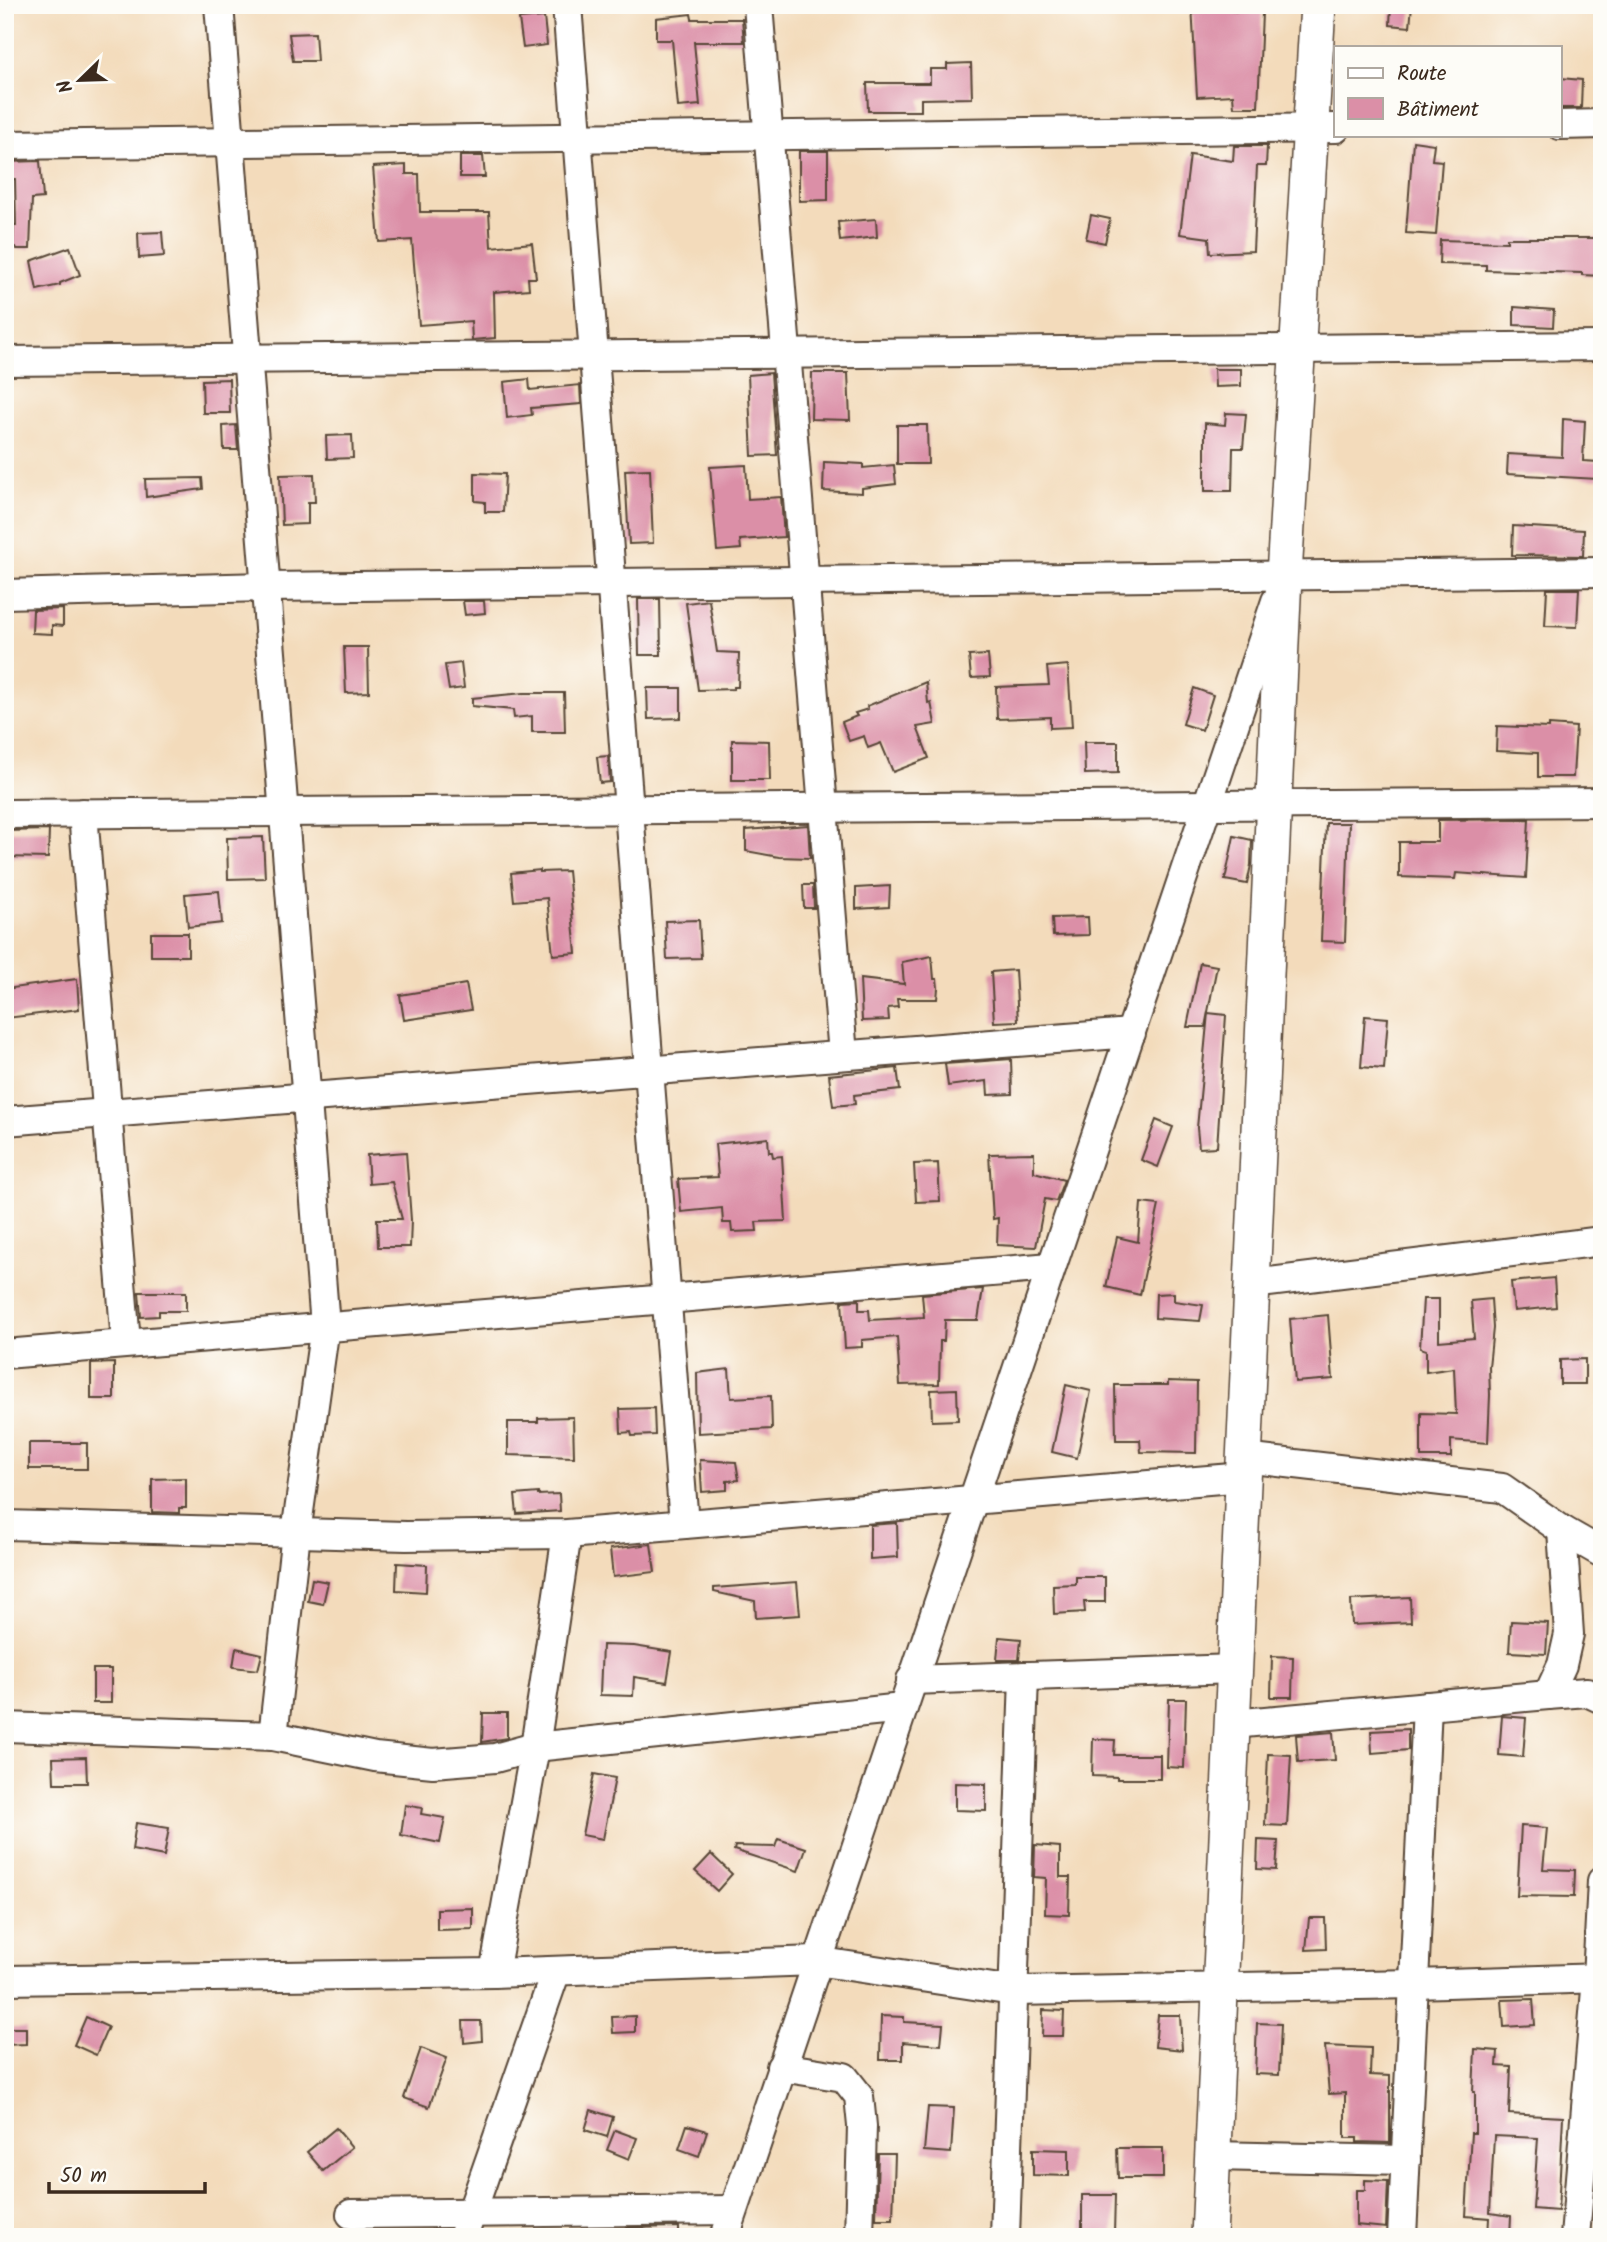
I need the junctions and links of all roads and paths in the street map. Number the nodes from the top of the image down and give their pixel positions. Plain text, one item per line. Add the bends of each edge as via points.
1 (219, 5) edge
2 (567, 5) edge
3 (758, 5) edge
4 (1318, 5) edge
5 (1602, 124) edge
6 (1562, 125) edge
7 (1323, 128) edge
8 (768, 135) junction
9 (577, 137) junction
10 (229, 142) junction
11 (5, 145) edge
12 (1602, 346) edge
13 (1297, 349) junction
14 (786, 354) junction
15 (594, 356) junction
16 (247, 359) junction
17 (5, 361) edge
18 (1602, 572) edge
19 (1284, 576) junction
20 (805, 581) junction
21 (612, 583) junction
22 (265, 587) junction
23 (5, 594) edge
24 (1602, 802) edge
25 (1208, 805) junction
26 (1274, 805) junction
27 (823, 808) junction
28 (629, 809) junction
29 (284, 811) junction
30 (83, 813) junction
31 (5, 814) edge
32 (1130, 1033) junction
33 (843, 1055) junction
34 (649, 1070) junction
35 (306, 1097) junction
36 (107, 1113) junction
37 (5, 1121) edge
38 (1602, 1241) edge
39 (1051, 1267) junction
40 (1252, 1284) junction
41 (666, 1298) junction
42 (325, 1326) junction
43 (125, 1343) junction
44 (5, 1354) edge
45 (1244, 1468) junction
46 (973, 1499) junction
47 (684, 1524) junction
48 (5, 1525) edge
49 (1562, 1530) junction
50 (296, 1533) junction
51 (566, 1534) junction
52 (1602, 1553) edge
53 (1235, 1669) junction
54 (1024, 1676) junction
55 (911, 1681) junction
56 (1597, 1693) edge
57 (1548, 1695) junction
58 (1427, 1706) junction
59 (902, 1708) junction
60 (1233, 1724) junction
61 (5, 1727) edge
62 (272, 1736) junction
63 (535, 1746) junction
64 (1602, 1881) edge
65 (816, 1961) junction
66 (556, 1971) junction
67 (494, 1973) junction
68 (1600, 1978) edge
69 (5, 1980) edge
70 (1415, 1984) junction
71 (1220, 1988) junction
72 (1013, 1991) junction
73 (781, 2067) junction
74 (1213, 2156) junction
75 (1406, 2160) junction
76 (351, 2214) dead end
77 (729, 2224) edge
78 (467, 2225) edge
79 (859, 2237) edge
80 (1005, 2237) edge
81 (1209, 2237) edge
82 (1402, 2237) edge
83 (1575, 2237) edge

1 - 10 street
2 - 9 street
3 - 8 street
4 - 7 main road
5 - 6 street
7 - 8 street
7 - 13 main road
8 - 9 street
8 - 14 street
9 - 10 street
9 - 15 street
10 - 11 street
10 - 16 street
12 - 13 street
13 - 14 street
13 - 19 main road
14 - 15 street
14 - 20 street
15 - 16 street
15 - 21 street
16 - 17 street
16 - 22 street
18 - 19 street
19 - 20 street
19 - 25 street
19 - 26 main road
20 - 21 street
20 - 27 street
21 - 22 street
21 - 28 street
22 - 23 street
22 - 29 street
24 - 26 street
25 - 26 street
25 - 27 street
25 - 32 street
26 - 40 main road
27 - 28 street
27 - 33 street
28 - 29 street
28 - 34 street
29 - 30 street
29 - 35 street
30 - 31 street
30 - 36 street
32 - 33 street
32 - 39 street
33 - 34 street
34 - 35 street
34 - 41 street
35 - 36 street
35 - 42 street
36 - 37 street
36 - 43 street
38 - 40 street
39 - 41 street
39 - 46 street
40 - 45 main road
41 - 42 street
41 - 47 street
42 - 43 street
42 - 50 street
43 - 44 street
45 - 46 street
45 - 49 street via 1502,1488
45 - 53 main road
46 - 47 street
46 - 55 street
47 - 51 street
48 - 50 street
49 - 52 street
49 - 57 street via 1569,1634
50 - 51 street
50 - 62 street
51 - 63 street
53 - 54 street
53 - 60 main road
54 - 55 street
54 - 72 street
55 - 59 street
56 - 57 street
57 - 58 street
58 - 60 street
58 - 70 street
59 - 63 street
59 - 65 street
60 - 71 main road
61 - 62 street
62 - 63 street via 375,1757 433,1763 495,1758
63 - 67 street
64 - 68 street
65 - 66 street
65 - 72 street
65 - 73 street
66 - 67 street
66 - 78 street
67 - 69 street
68 - 70 street
68 - 83 street
70 - 71 street
70 - 75 street
71 - 72 street
71 - 74 main road
72 - 80 street
73 - 77 street
73 - 79 street via 844,2077 859,2096
74 - 75 street
74 - 81 main road
75 - 82 street
76 - 78 street
77 - 78 street

